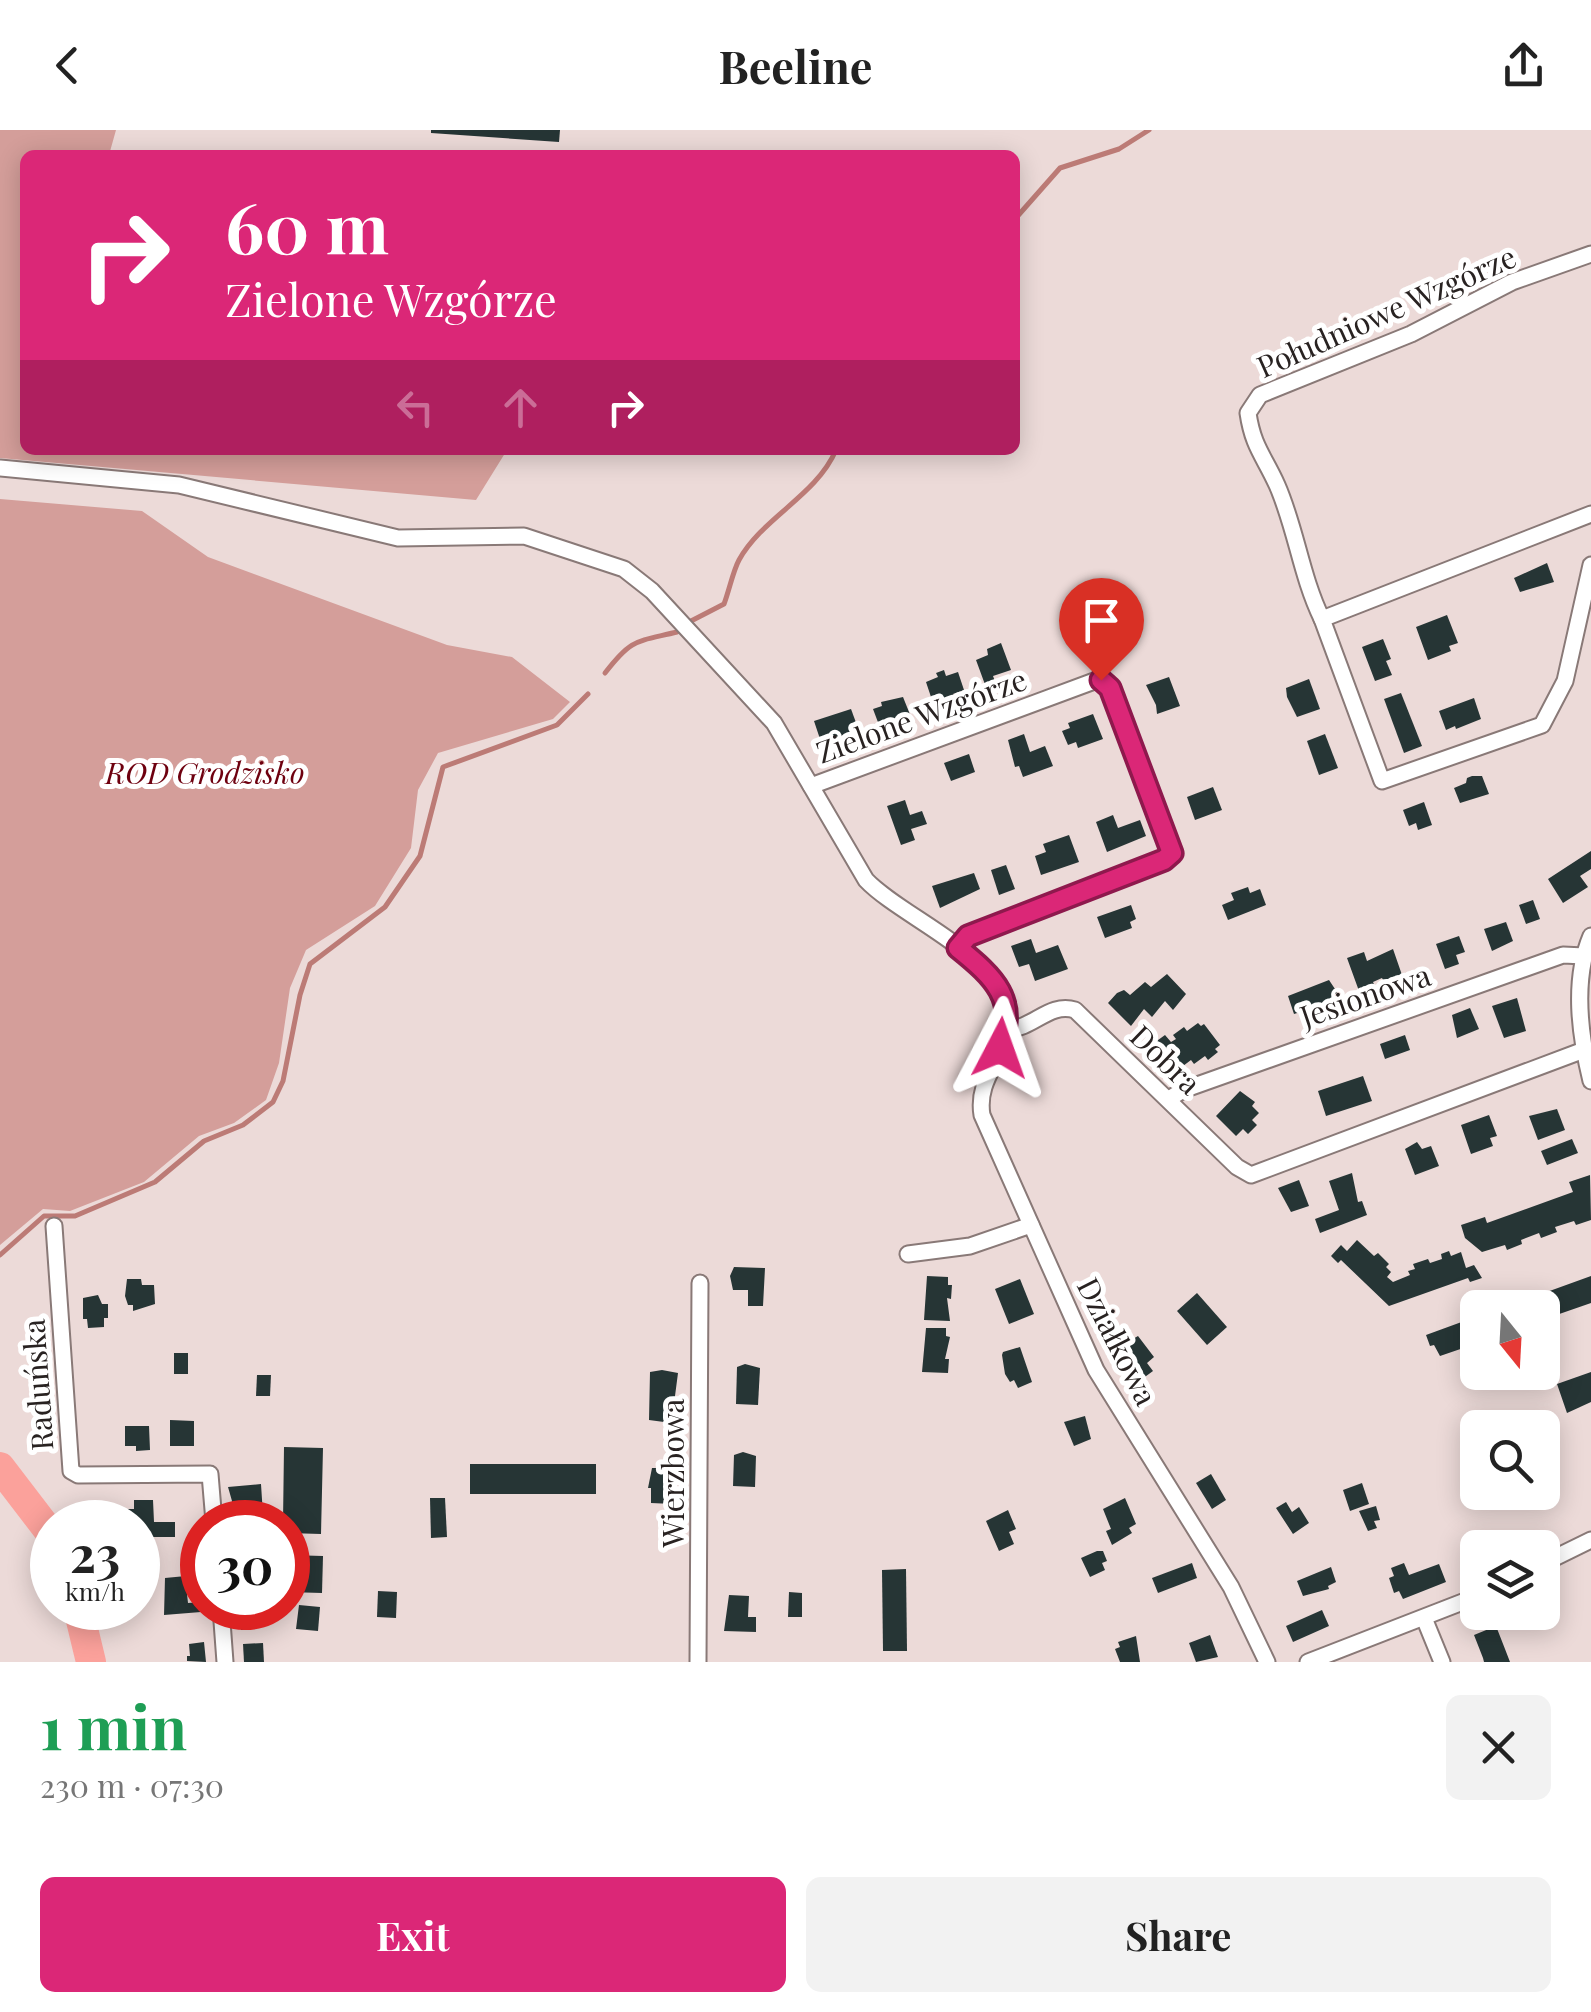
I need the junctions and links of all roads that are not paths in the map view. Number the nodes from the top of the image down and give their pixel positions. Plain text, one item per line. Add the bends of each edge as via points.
1 (1591, 254) edge
2 (0, 468) edge
3 (1591, 515) edge
4 (1591, 565) edge
5 (1322, 619) junction
6 (812, 786) junction
7 (1591, 936) edge
8 (958, 948) junction
9 (1586, 965) edge
10 (1008, 1029) junction
11 (1584, 1050) junction
12 (1591, 1082) edge
13 (1168, 1099) junction
14 (1031, 1225) junction
15 (54, 1226) dead end
16 (908, 1254) dead end
17 (700, 1283) dead end
18 (212, 1500) edge
19 (1591, 1540) edge
20 (1560, 1555) edge
21 (1460, 1603) edge
22 (1424, 1618) junction
23 (223, 1630) edge
24 (225, 1662) edge
25 (698, 1662) edge
26 (1268, 1662) edge
27 (1308, 1662) edge
28 (1442, 1662) edge

1 - 5 street, Południowe Wzgórze via 1260,394 1248,413 1252,441 1277,486
2 - 6 street via 179,485 398,538 524,536 624,569 774,723
3 - 5 street
4 - 5 street, Południowe Wzgórze via 1565,680 1542,725 1382,780
6 - 8 street via 866,880
6 - 8 street, Zielone Wzgórze via 1096,680 1108,683 1172,853 976,932
7 - 9 street
8 - 10 street via 998,985
9 - 11 street
9 - 13 street, Jesionowa via 1563,956
10 - 13 street, Dobra via 1069,1008
10 - 14 street, Działkowa via 980,1105
11 - 12 street
11 - 13 street, Dobra via 1252,1175
14 - 16 street via 970,1246
14 - 26 street, Działkowa via 1096,1370 1231,1587
15 - 18 street, Raduńska via 71,1470 210,1474
17 - 25 street, Wierzbowa
19 - 20 street
21 - 22 street
22 - 27 street
22 - 28 street
23 - 24 street

